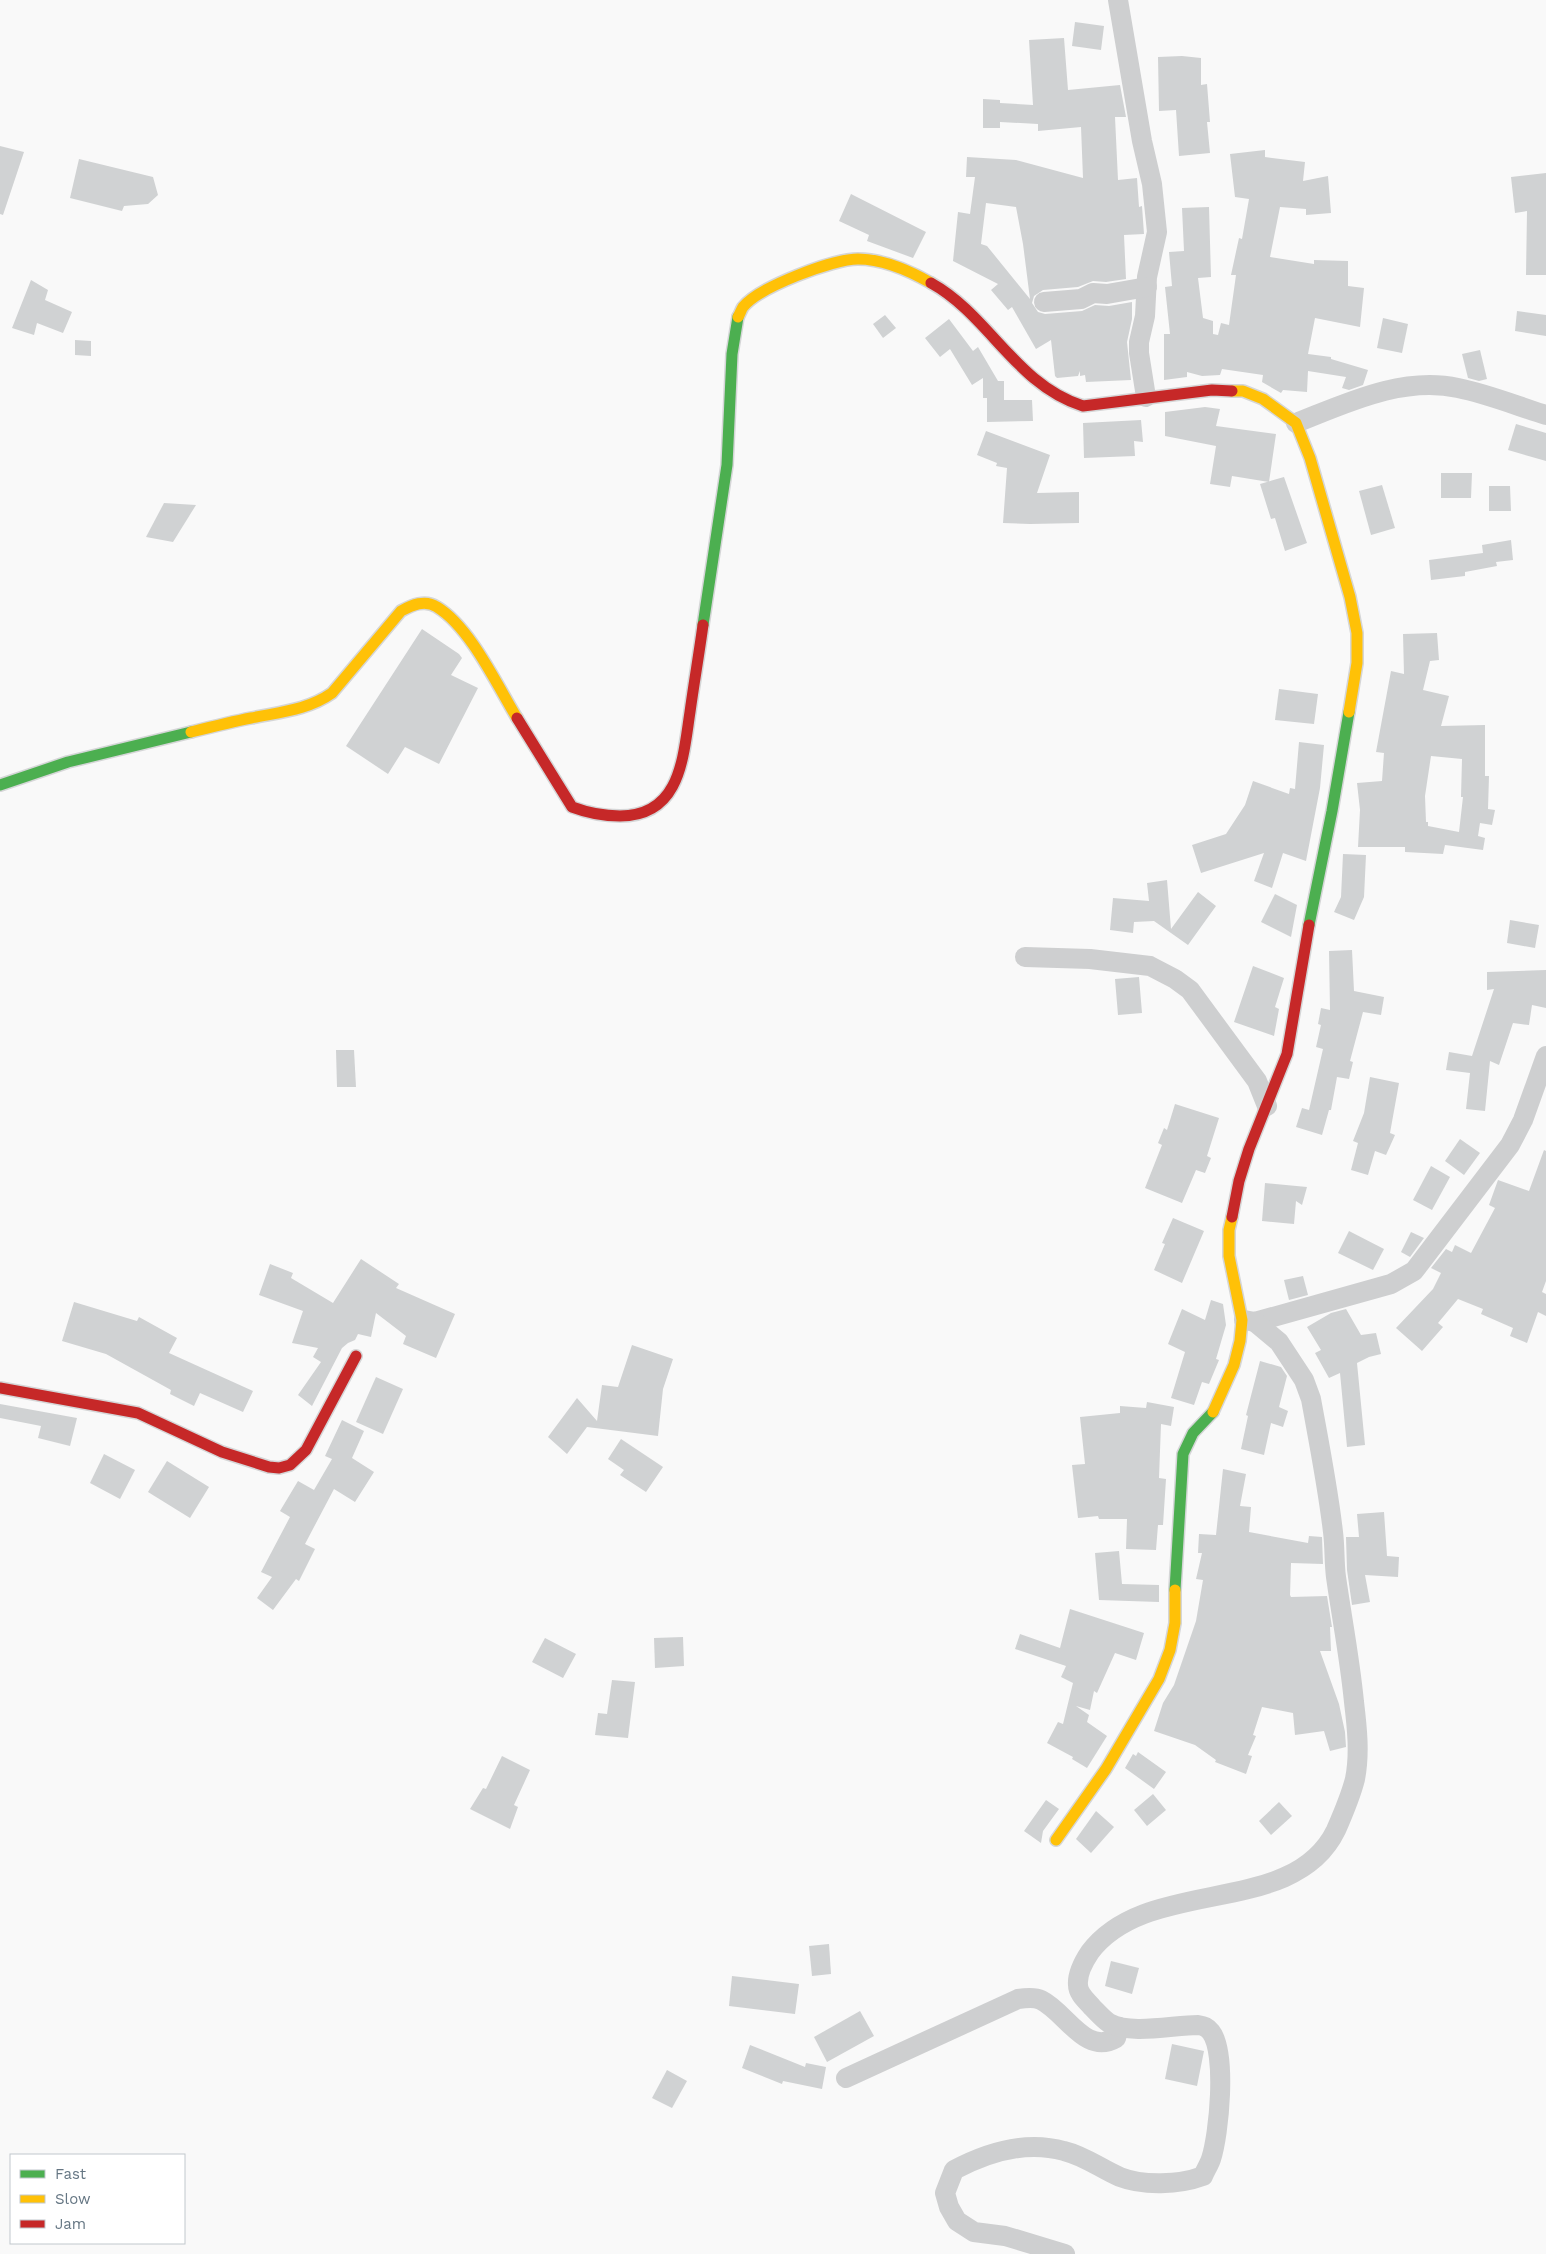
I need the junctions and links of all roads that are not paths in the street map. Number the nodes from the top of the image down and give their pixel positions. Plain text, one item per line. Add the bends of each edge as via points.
1 (1118, 0) edge
2 (1147, 287) junction
3 (1044, 302) dead end
4 (1146, 397) junction
5 (1546, 415) edge
6 (1296, 423) junction
7 (0, 785) edge
8 (1025, 957) dead end
9 (1546, 1056) edge
10 (1267, 1106) junction
11 (1248, 1321) junction
12 (356, 1356) dead end
13 (0, 1388) edge
14 (1056, 1840) dead end
15 (1119, 2027) junction
16 (846, 2078) dead end
17 (1065, 2254) edge

1 - 2 street via 1152,184 1157,232
2 - 3 street
2 - 4 street via 1139,353
4 - 6 street via 1212,390 1243,391 1263,399
4 - 7 street via 1084,406 1051,393 944,291 921,278 880,263 859,259 836,262 757,295 743,308 736,328 724,488 683,760 672,788 656,808 640,816 600,815 572,806 464,630 436,606 424,603 413,604 402,611 332,693 319,702 68,762
5 - 6 street via 1457,387 1425,385 1365,396
6 - 10 street via 1310,458 1350,597 1357,633 1357,663 1287,1054
8 - 10 street via 1150,966 1175,979 1190,990 1257,1081
9 - 11 street via 1523,1120 1510,1145 1414,1271 1391,1284
10 - 11 street via 1239,1181 1229,1230 1229,1256
11 - 14 street via 1215,1409 1193,1433 1184,1454 1175,1623 1170,1650 1159,1679 1106,1769
11 - 15 street via 1279,1342 1304,1380 1311,1398 1348,1648 1358,1736 1355,1778 1336,1830 1323,1850 1304,1868 1245,1890 1144,1914 1113,1928 1098,1942 1085,1959 1078,1987 1107,2022
12 - 13 street via 306,1450 296,1461 279,1468 222,1452 138,1413
15 - 16 street via 1116,2038 1108,2042 1088,2040 1040,1999 1018,1999
15 - 17 street via 1198,2025 1212,2033 1218,2056 1219,2107 1211,2160 1202,2176 1190,2181 1142,2182 1121,2177 1063,2150 1009,2148 954,2170 945,2193 957,2221 974,2232 1005,2236

